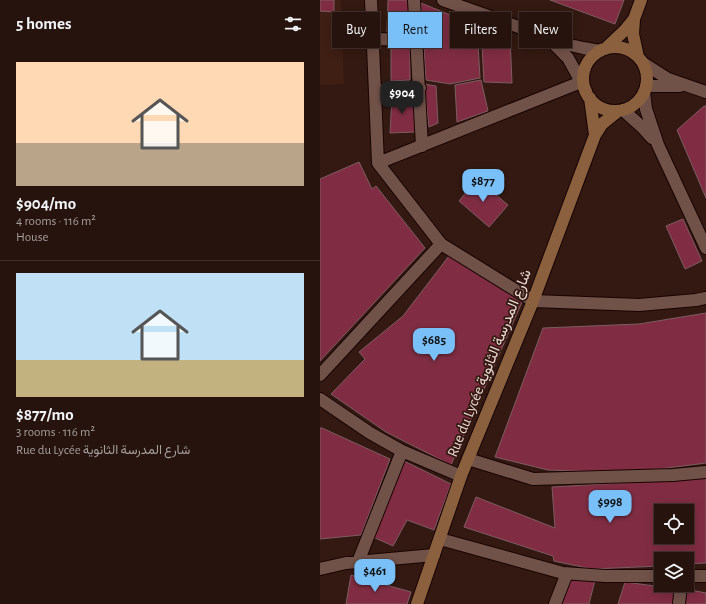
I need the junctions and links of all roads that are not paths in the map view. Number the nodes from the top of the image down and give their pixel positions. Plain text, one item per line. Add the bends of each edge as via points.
1 (371, 0) edge
2 (414, 0) edge
3 (443, 0) edge
4 (641, 0) edge
5 (371, 12) edge
6 (415, 12) edge
7 (634, 19) junction
8 (519, 27) edge
9 (572, 44) edge
10 (373, 48) edge
11 (418, 48) edge
12 (559, 48) edge
13 (603, 50) junction
14 (640, 60) junction
15 (688, 85) junction
16 (420, 88) junction
17 (645, 89) junction
18 (586, 90) junction
19 (375, 91) junction
20 (706, 92) edge
21 (621, 110) junction
22 (595, 135) junction
23 (658, 145) junction
24 (422, 146) junction
25 (378, 163) junction
26 (441, 244) junction
27 (706, 248) edge
28 (706, 298) edge
29 (532, 301) junction
30 (320, 374) edge
31 (320, 399) edge
32 (402, 451) junction
33 (468, 459) junction
34 (706, 472) edge
35 (461, 476) junction
36 (440, 539) junction
37 (434, 555) junction
38 (358, 562) junction
39 (320, 569) edge
40 (567, 573) junction
41 (654, 576) edge
42 (694, 576) edge
43 (706, 576) edge
44 (680, 592) edge
45 (418, 604) edge
46 (555, 604) edge
47 (679, 604) edge

1 - 5 street
2 - 6 street
3 - 8 street
4 - 7 street
7 - 13 street
7 - 14 street via 633,34
9 - 13 street
10 - 19 street
11 - 16 street
12 - 18 street via 568,58
13 - 14 street via 623,48 631,51
13 - 18 street via 591,58 585,68
14 - 15 street via 668,79
14 - 17 street via 647,78
15 - 17 street
15 - 20 street
16 - 19 street
16 - 24 street
17 - 21 street via 639,100
17 - 23 street via 646,109
18 - 21 street via 602,108
18 - 22 street, Rue du Lycée شارع المدرسة الثانوية
18 - 24 street
19 - 25 street
21 - 22 street, Rue du Lycée شارع المدرسة الثانوية via 602,124
21 - 23 street via 642,127
22 - 29 street, Rue du Lycée شارع المدرسة الثانوية
23 - 27 street
24 - 25 street
25 - 26 street
26 - 29 street
26 - 30 street
28 - 29 street via 639,305
29 - 33 street, Rue du Lycée شارع المدرسة الثانوية
31 - 32 street
32 - 35 street
32 - 38 street
33 - 34 street via 533,480
33 - 35 street, Rue du Lycée شارع المدرسة الثانوية
35 - 36 street, Rue du Lycée شارع المدرسة الثانوية
36 - 37 street, Rue du Lycée شارع المدرسة الثانوية
36 - 40 street
37 - 38 street
37 - 45 street, Rue du Lycée شارع المدرسة الثانوية
38 - 39 street
40 - 41 street
40 - 46 street
42 - 43 street
44 - 47 street

